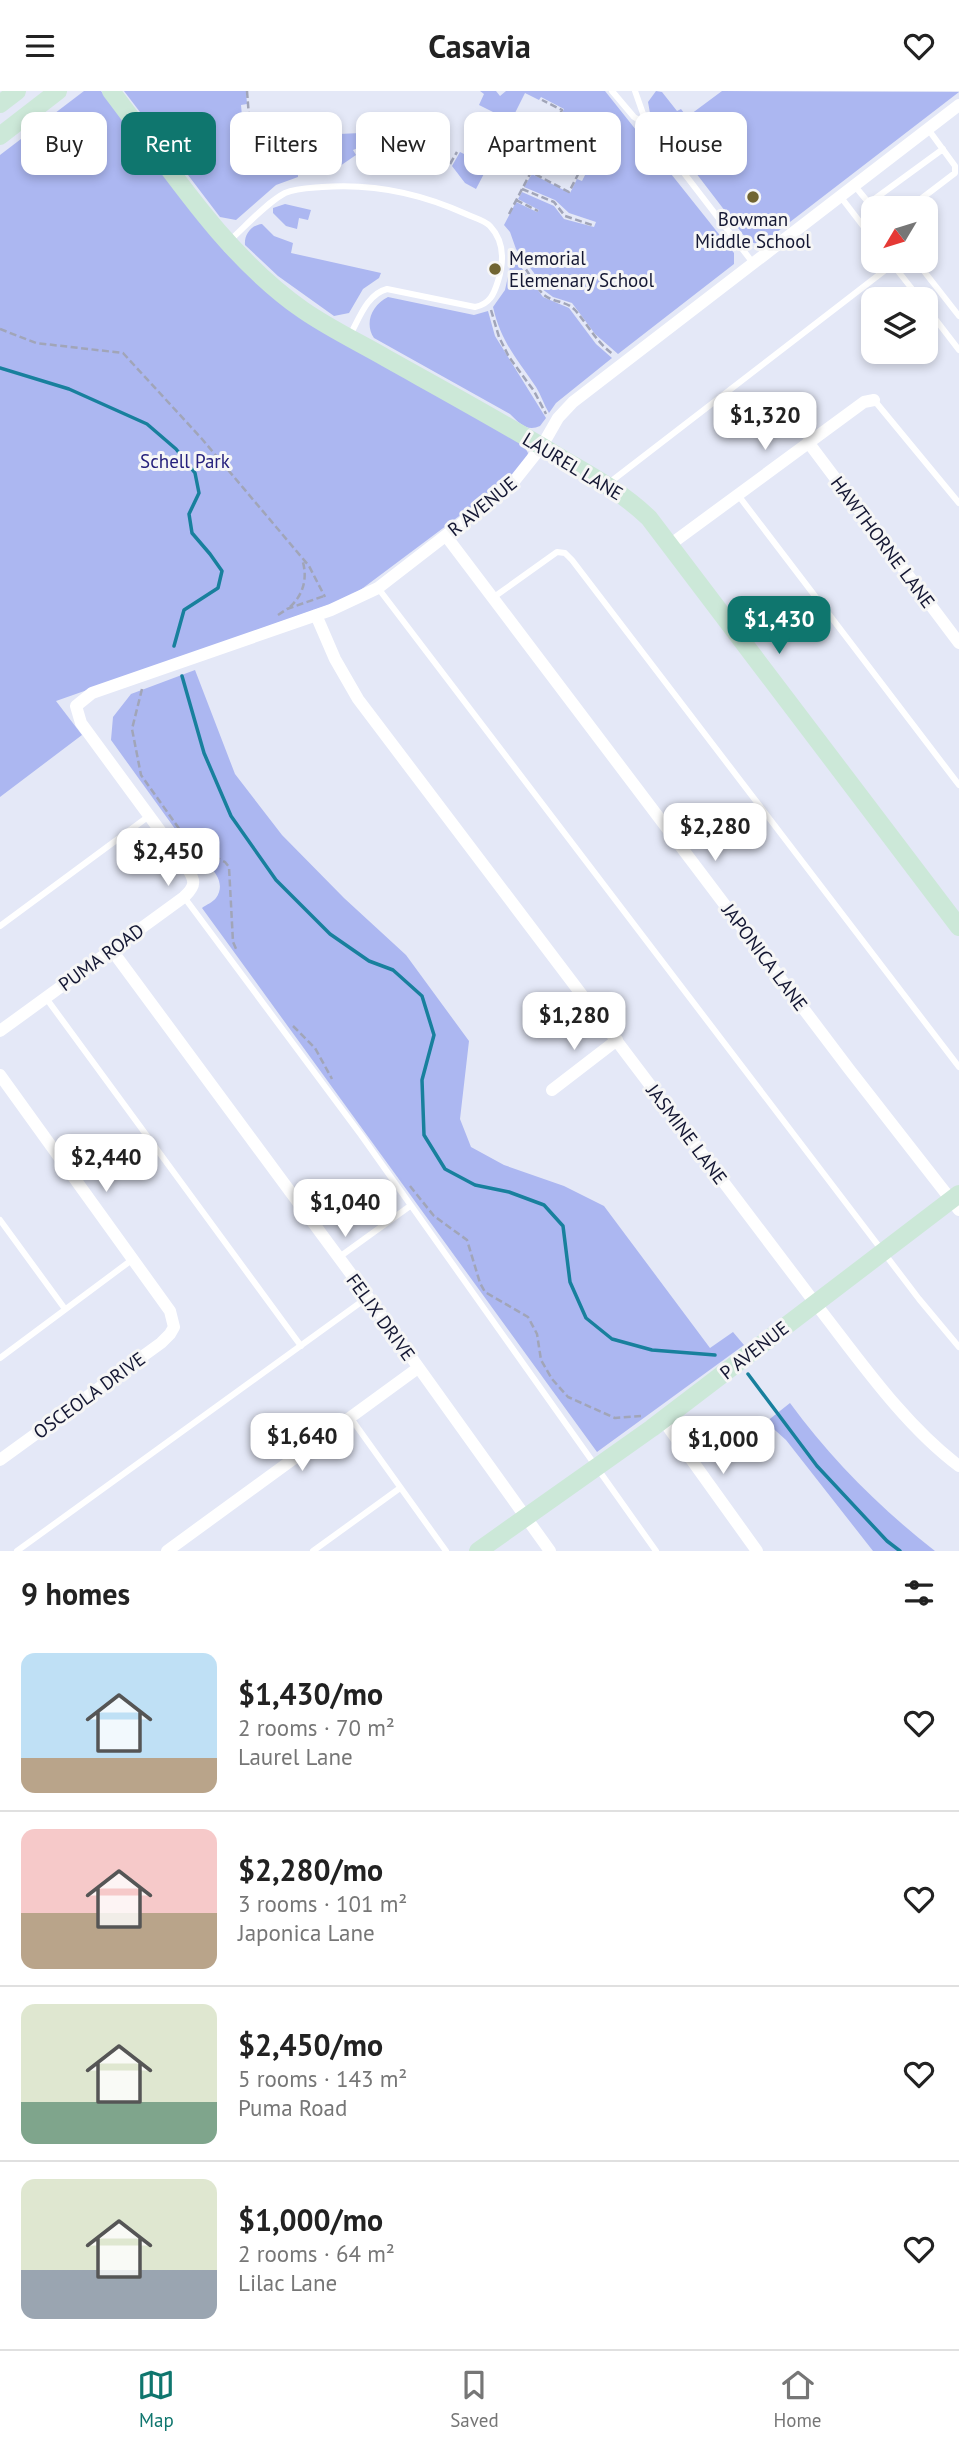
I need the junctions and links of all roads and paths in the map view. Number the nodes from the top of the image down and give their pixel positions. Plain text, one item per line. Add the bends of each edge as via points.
1 (17, 91) edge
2 (58, 91) edge
3 (111, 91) edge
4 (247, 91) edge
5 (612, 91) edge
6 (639, 93) edge
7 (542, 100) dead end
8 (0, 104) edge
9 (959, 105) edge
10 (249, 112) edge
11 (644, 112) edge
12 (635, 118) edge
13 (928, 129) junction
14 (0, 136) edge
15 (943, 149) junction
16 (457, 152) dead end
17 (450, 164) dead end
18 (686, 175) edge
19 (854, 185) junction
20 (522, 189) junction
21 (840, 196) junction
22 (863, 196) edge
23 (884, 196) edge
24 (925, 196) edge
25 (516, 200) junction
26 (538, 211) dead end
27 (509, 214) dead end
28 (861, 223) edge
29 (595, 226) dead end
30 (228, 242) junction
31 (520, 261) dead end
32 (754, 263) junction
33 (877, 273) edge
34 (900, 273) edge
35 (925, 273) edge
36 (911, 287) edge
37 (490, 308) dead end
38 (959, 316) edge
39 (938, 323) edge
40 (0, 329) edge
41 (349, 337) junction
42 (959, 350) edge
43 (616, 357) dead end
44 (874, 400) joint
45 (553, 410) dead end
46 (808, 442) junction
47 (542, 446) junction
48 (606, 485) junction
49 (736, 494) junction
50 (959, 503) edge
51 (446, 535) junction
52 (671, 544) junction
53 (300, 556) junction
54 (379, 587) junction
55 (494, 597) junction
56 (287, 609) dead end
57 (331, 610) junction
58 (316, 615) junction
59 (959, 643) edge
60 (146, 685) dead end
61 (959, 785) edge
62 (149, 816) junction
63 (184, 897) junction
64 (0, 926) edge
65 (959, 927) edge
66 (111, 949) junction
67 (243, 960) dead end
68 (46, 998) junction
69 (287, 1020) dead end
70 (0, 1031) edge
71 (617, 1041) junction
72 (959, 1067) edge
73 (0, 1075) edge
74 (337, 1088) dead end
75 (552, 1090) dead end
76 (406, 1181) dead end
77 (956, 1202) edge
78 (410, 1206) junction
79 (0, 1220) edge
80 (883, 1251) junction
81 (338, 1258) junction
82 (133, 1259) junction
83 (368, 1297) junction
84 (815, 1303) junction
85 (65, 1309) junction
86 (301, 1346) junction
87 (959, 1347) edge
88 (0, 1357) edge
89 (418, 1368) junction
90 (350, 1417) junction
91 (657, 1424) junction
92 (0, 1460) edge
93 (959, 1466) edge
94 (596, 1468) junction
95 (400, 1488) junction
96 (527, 1519) junction
97 (17, 1551) edge
98 (167, 1551) edge
99 (313, 1551) edge
100 (446, 1551) edge
101 (478, 1551) edge
102 (550, 1551) edge
103 (656, 1551) edge
104 (757, 1551) edge

1 - 8 street
2 - 14 street
3 - 30 street, LAUREL LANE
4 - 10 path
5 - 12 lane
6 - 11 lane
7 - 20 path via 562,110 550,134 589,153 569,192 531,172
9 - 13 street, R AVENUE
13 - 15 lane
13 - 19 street, R AVENUE
15 - 23 lane
15 - 24 lane via 955,173
16 - 17 path
18 - 32 lane
19 - 21 street, R AVENUE
19 - 22 lane
20 - 25 path
20 - 29 path via 554,202 565,216
21 - 28 lane
21 - 32 street, R AVENUE
25 - 26 path
25 - 27 path
30 - 41 street, LAUREL LANE via 285,296
30 - 41 lane via 282,195 328,186 377,188 427,198 485,223 494,232 503,259 487,302 475,307 381,290 369,301
31 - 43 path via 542,293 574,308 600,345
32 - 47 street, R AVENUE via 573,402
33 - 48 lane
34 - 36 lane
35 - 38 lane
37 - 45 path via 509,357 547,417
39 - 42 lane
40 - 53 path via 36,343 123,353
41 - 47 street, LAUREL LANE
44 - 46 street via 864,402
44 - 50 lane
46 - 49 street
46 - 59 street, HAWTHORNE LANE
47 - 48 street, LAUREL LANE
47 - 51 street, R AVENUE via 511,485
48 - 52 street, LAUREL LANE via 637,506
49 - 52 street
49 - 61 lane
51 - 54 street, R AVENUE
51 - 55 street, JAPONICA LANE
52 - 65 street, LAUREL LANE
53 - 56 path via 305,579 296,601
53 - 57 path
54 - 57 street, R AVENUE
54 - 80 lane
55 - 72 lane via 556,551 572,560
55 - 77 street, JAPONICA LANE via 849,1069
57 - 58 street, R AVENUE
58 - 62 street, R AVENUE via 92,693 76,706 81,723
58 - 71 street, JASMINE LANE via 358,699
60 - 67 path via 139,695 132,729 141,775 190,844 229,867 233,942
62 - 63 street via 192,876 194,888
62 - 64 lane
63 - 66 street, PUMA ROAD
63 - 78 lane
66 - 68 street, PUMA ROAD
66 - 81 street, FELIX DRIVE
68 - 70 street, PUMA ROAD
68 - 86 lane
69 - 74 path via 315,1048
71 - 75 street
71 - 84 street, JASMINE LANE
73 - 82 street
76 - 91 path via 434,1216 467,1240 485,1292 528,1317 537,1334 541,1360 568,1397 615,1419 642,1416
77 - 80 street, P AVENUE
78 - 81 lane
78 - 94 lane
79 - 85 lane
80 - 84 street, P AVENUE
80 - 87 lane
81 - 83 street, FELIX DRIVE
82 - 85 lane
82 - 92 street, OSCEOLA DRIVE via 170,1311 174,1327 170,1334
83 - 86 lane
83 - 89 street, FELIX DRIVE
84 - 91 street, P AVENUE
84 - 93 street, JASMINE LANE via 883,1389
85 - 88 lane
86 - 97 lane
89 - 90 street
89 - 96 street, FELIX DRIVE
90 - 95 lane
90 - 98 street
91 - 94 street, P AVENUE
91 - 104 street
94 - 96 street, P AVENUE
94 - 103 lane
95 - 99 lane
95 - 100 lane
96 - 101 street, P AVENUE
96 - 102 street, FELIX DRIVE

